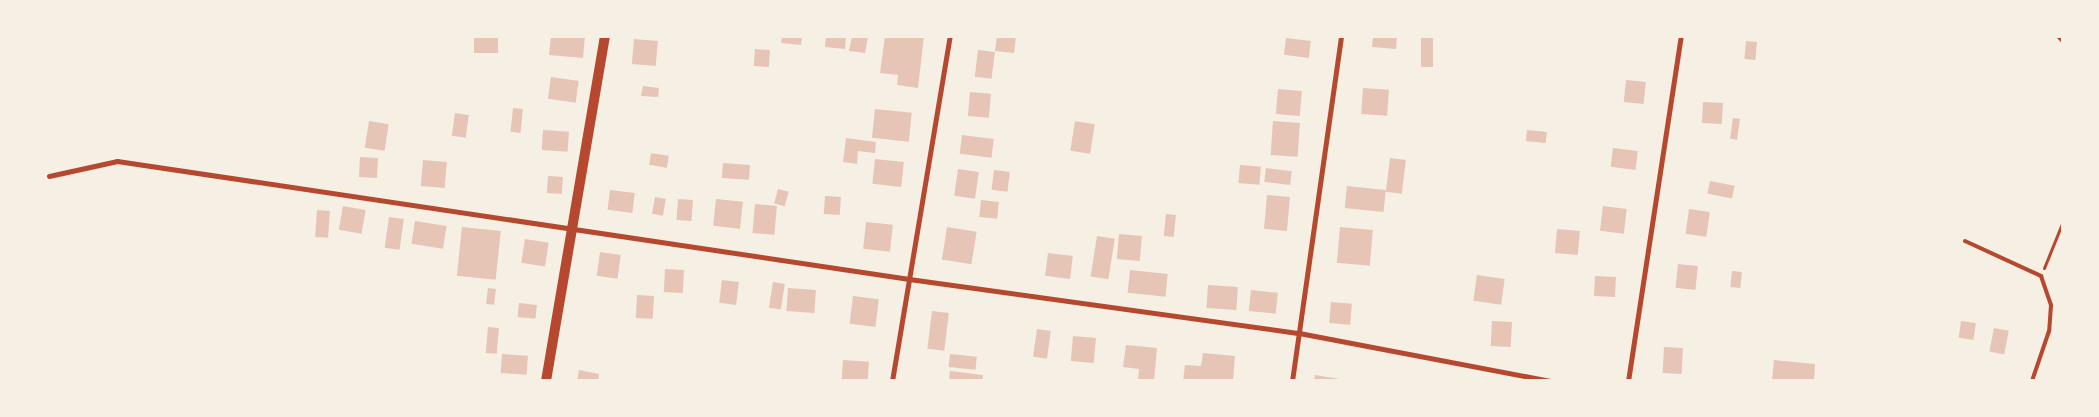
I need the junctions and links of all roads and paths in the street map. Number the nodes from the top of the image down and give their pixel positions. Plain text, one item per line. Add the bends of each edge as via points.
1 (605, 36) edge
2 (950, 36) edge
3 (1341, 36) edge
4 (1681, 36) edge
5 (2057, 36) edge
6 (2063, 42) edge
7 (49, 176) dead end
8 (2063, 221) edge
9 (572, 228) junction
10 (1965, 241) dead end
11 (2041, 276) junction
12 (909, 279) junction
13 (1299, 333) junction
14 (546, 381) edge
15 (892, 381) edge
16 (1292, 381) edge
17 (1551, 381) edge
18 (1628, 381) edge
19 (2032, 381) edge

1 - 9 main road
2 - 12 street
3 - 13 street
4 - 18 street
5 - 6 path
7 - 9 street via 117,162
8 - 11 path
9 - 12 street
9 - 14 main road
10 - 11 lane
11 - 19 lane via 2051,305 2049,331
12 - 13 street
12 - 15 street
13 - 16 street
13 - 17 street

